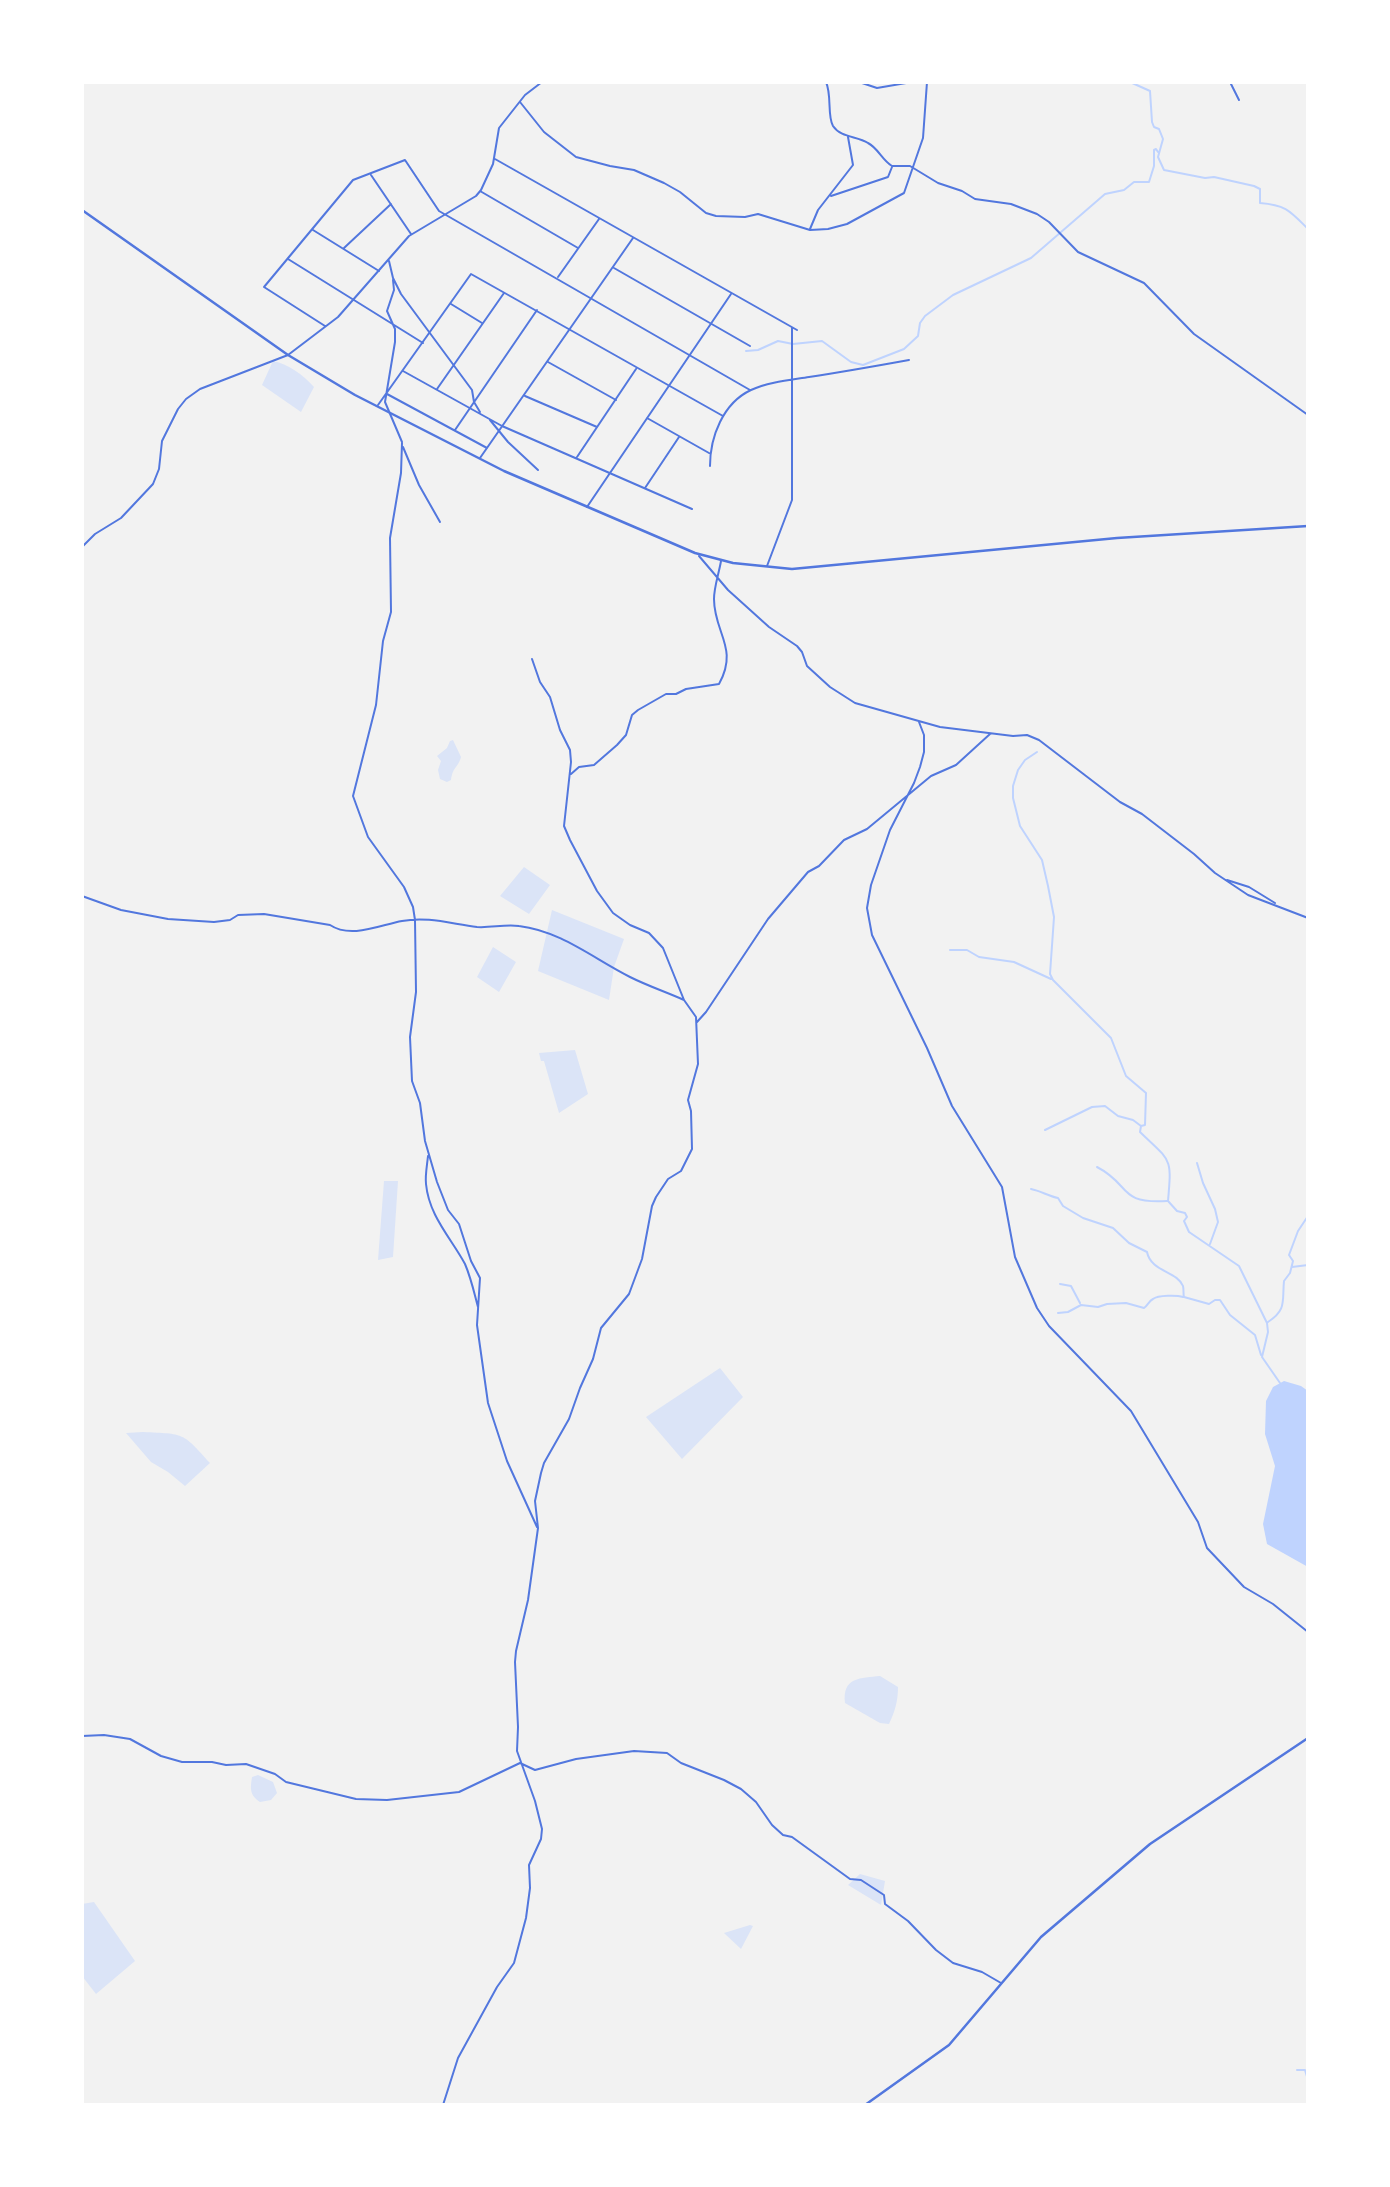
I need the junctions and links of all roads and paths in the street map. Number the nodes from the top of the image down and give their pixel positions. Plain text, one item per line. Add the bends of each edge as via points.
1 (542, 82) edge
2 (826, 82) edge
3 (859, 82) edge
4 (912, 82) edge
5 (927, 82) edge
6 (1230, 82) edge
7 (1239, 100) dead end
8 (519, 101) junction
9 (848, 136) junction
10 (494, 158) junction
11 (892, 166) junction
12 (914, 168) junction
13 (371, 173) junction
14 (480, 191) junction
15 (830, 196) junction
16 (391, 204) junction
17 (82, 211) edge
18 (446, 215) junction
19 (599, 218) junction
20 (312, 229) junction
21 (810, 230) junction
22 (411, 235) junction
23 (634, 237) junction
24 (578, 248) junction
25 (343, 249) junction
26 (287, 259) junction
27 (389, 261) junction
28 (613, 267) junction
29 (379, 271) junction
30 (393, 278) junction
31 (557, 279) junction
32 (505, 292) junction
33 (732, 293) junction
34 (591, 299) junction
35 (354, 300) junction
36 (450, 303) junction
37 (537, 310) junction
38 (391, 323) junction
39 (711, 323) junction
40 (483, 324) junction
41 (325, 327) junction
42 (792, 327) junction
43 (570, 329) junction
44 (796, 330) dead end
45 (430, 332) junction
46 (423, 343) junction
47 (750, 346) dead end
48 (288, 355) junction
49 (690, 355) junction
50 (909, 360) dead end
51 (548, 361) junction
52 (454, 365) junction
53 (637, 367) junction
54 (403, 370) junction
55 (792, 380) junction
56 (669, 385) junction
57 (437, 390) junction
58 (750, 390) junction
59 (386, 394) junction
60 (524, 395) junction
61 (616, 400) junction
62 (474, 402) junction
63 (378, 405) junction
64 (470, 408) junction
65 (387, 410) junction
66 (1308, 415) edge
67 (485, 416) junction
68 (723, 416) junction
69 (647, 418) junction
70 (502, 426) junction
71 (597, 427) junction
72 (455, 430) junction
73 (499, 431) junction
74 (680, 436) junction
75 (402, 443) junction
76 (487, 447) junction
77 (710, 454) junction
78 (480, 458) junction
79 (576, 458) junction
80 (710, 466) dead end
81 (538, 470) dead end
82 (610, 473) junction
83 (645, 488) junction
84 (587, 508) junction
85 (692, 509) dead end
86 (440, 522) dead end
87 (1308, 526) edge
88 (82, 547) edge
89 (695, 553) junction
90 (721, 560) junction
91 (767, 567) junction
92 (718, 578) junction
93 (532, 659) dead end
94 (919, 722) junction
95 (991, 733) junction
96 (570, 776) junction
97 (908, 796) junction
98 (1222, 878) junction
99 (82, 896) edge
100 (1279, 906) junction
101 (1308, 918) edge
102 (415, 920) junction
103 (684, 1000) junction
104 (696, 1023) junction
105 (428, 1152) junction
106 (478, 1308) junction
107 (538, 1528) junction
108 (1308, 1632) edge
109 (82, 1736) edge
110 (1308, 1738) edge
111 (520, 1763) junction
112 (1002, 1983) junction
113 (443, 2105) edge
114 (865, 2105) edge

1 - 8 street
2 - 9 street via 832,123
3 - 4 street via 877,89
5 - 12 street via 924,135
6 - 7 street
8 - 10 street via 499,128
8 - 21 street via 544,132 576,157 635,170 664,183 710,215 758,214
9 - 11 street via 870,143
9 - 15 street via 853,165
10 - 14 street
10 - 19 street
11 - 12 street
11 - 15 street via 888,177
12 - 21 street via 902,195 847,224
12 - 66 street via 975,199 1011,204 1037,214 1078,252 1144,283 1194,334
13 - 16 street
13 - 18 street via 405,160
13 - 20 street via 353,180
14 - 18 street
14 - 24 street
15 - 21 street via 817,210
16 - 22 street
16 - 25 street
17 - 48 street
18 - 22 street
18 - 31 street
19 - 23 street
19 - 24 street
20 - 25 street
20 - 26 street
22 - 27 street
23 - 28 street
23 - 33 street
24 - 31 street
25 - 29 street
26 - 35 street
26 - 41 street via 264,287
27 - 29 street
27 - 30 street
28 - 34 street
28 - 39 street
29 - 35 street
30 - 38 street via 387,311
30 - 45 street
31 - 34 street
32 - 36 street via 471,274
32 - 37 street
32 - 40 street
33 - 39 street
33 - 42 street
34 - 43 street
34 - 49 street
35 - 38 street
35 - 41 street
36 - 40 street
36 - 45 street
37 - 43 street
37 - 62 street
38 - 46 street
38 - 59 street via 395,342
39 - 47 street
39 - 49 street
40 - 52 street
41 - 48 street
42 - 44 street
42 - 55 street
43 - 51 street
43 - 53 street
45 - 46 street
45 - 52 street
46 - 54 street
48 - 63 street
48 - 88 street via 200,389 186,399 162,440 153,484 121,518
49 - 56 street
49 - 58 street
50 - 55 street
51 - 60 street
51 - 61 street
52 - 57 street
52 - 62 street via 472,390
53 - 56 street
53 - 61 street
54 - 57 street
54 - 59 street
55 - 58 street
55 - 91 street via 792,499
56 - 68 street
56 - 69 street
57 - 64 street
58 - 68 street
59 - 63 street
59 - 65 street
59 - 72 street
60 - 70 street
60 - 71 street
61 - 71 street
62 - 64 street
62 - 67 street
63 - 65 street
64 - 67 street
64 - 72 street
65 - 75 street
65 - 78 street
67 - 70 street
67 - 73 street
68 - 77 street
69 - 74 street
69 - 82 street
70 - 73 street
70 - 79 street
71 - 79 street
72 - 76 street
73 - 76 street
73 - 81 street
74 - 77 street
74 - 83 street
75 - 86 street
75 - 102 street via 390,538 391,612 376,705 353,796 368,837 404,887
76 - 78 street
77 - 80 street
78 - 84 street
79 - 82 street
82 - 83 street
82 - 84 street
83 - 85 street
84 - 89 street
87 - 91 street via 1117,538 792,569
89 - 90 street
89 - 92 street
90 - 91 street
90 - 92 street
92 - 94 street via 797,646 807,666 830,687 855,704
92 - 96 street via 713,596 728,653 719,684 666,694 638,710 617,745 594,765 579,767
93 - 96 street via 570,750
94 - 95 street
94 - 97 street via 925,736 924,751
95 - 97 street via 956,765 931,776
95 - 98 street via 1039,740
96 - 103 street via 564,826 586,872 613,913 649,933 663,948
97 - 104 street via 867,829 844,840 808,873 768,919
97 - 108 street via 890,830 871,885 867,908 872,935 952,1106 1002,1187 1015,1257 1031,1296 1049,1326 1131,1411 1198,1522 1207,1548 1244,1587
98 - 100 street
98 - 100 street via 1249,887
99 - 102 street via 133,913 190,921 264,914 339,930 365,930
100 - 101 street
102 - 103 street via 523,926 572,944 630,977
102 - 105 street via 416,992 410,1055
103 - 104 street
104 - 107 street via 698,1064 688,1100 692,1149 681,1171 668,1179 656,1197 629,1294 601,1328 569,1419 544,1463 535,1501
105 - 106 street via 448,1210 459,1224 480,1278
105 - 106 street via 429,1197 464,1263
106 - 107 street via 488,1403 521,1496
107 - 111 street via 516,1651
109 - 111 street via 130,1739 182,1762 246,1764 286,1782 387,1800 459,1792
110 - 112 street via 1150,1844 1041,1937
111 - 112 street via 535,1770 634,1751 671,1755 741,1789 783,1835 843,1875 884,1895 885,1904 953,1963
111 - 113 street via 542,1829 529,1865 526,1918 514,1963 458,2058
112 - 114 street via 949,2045

